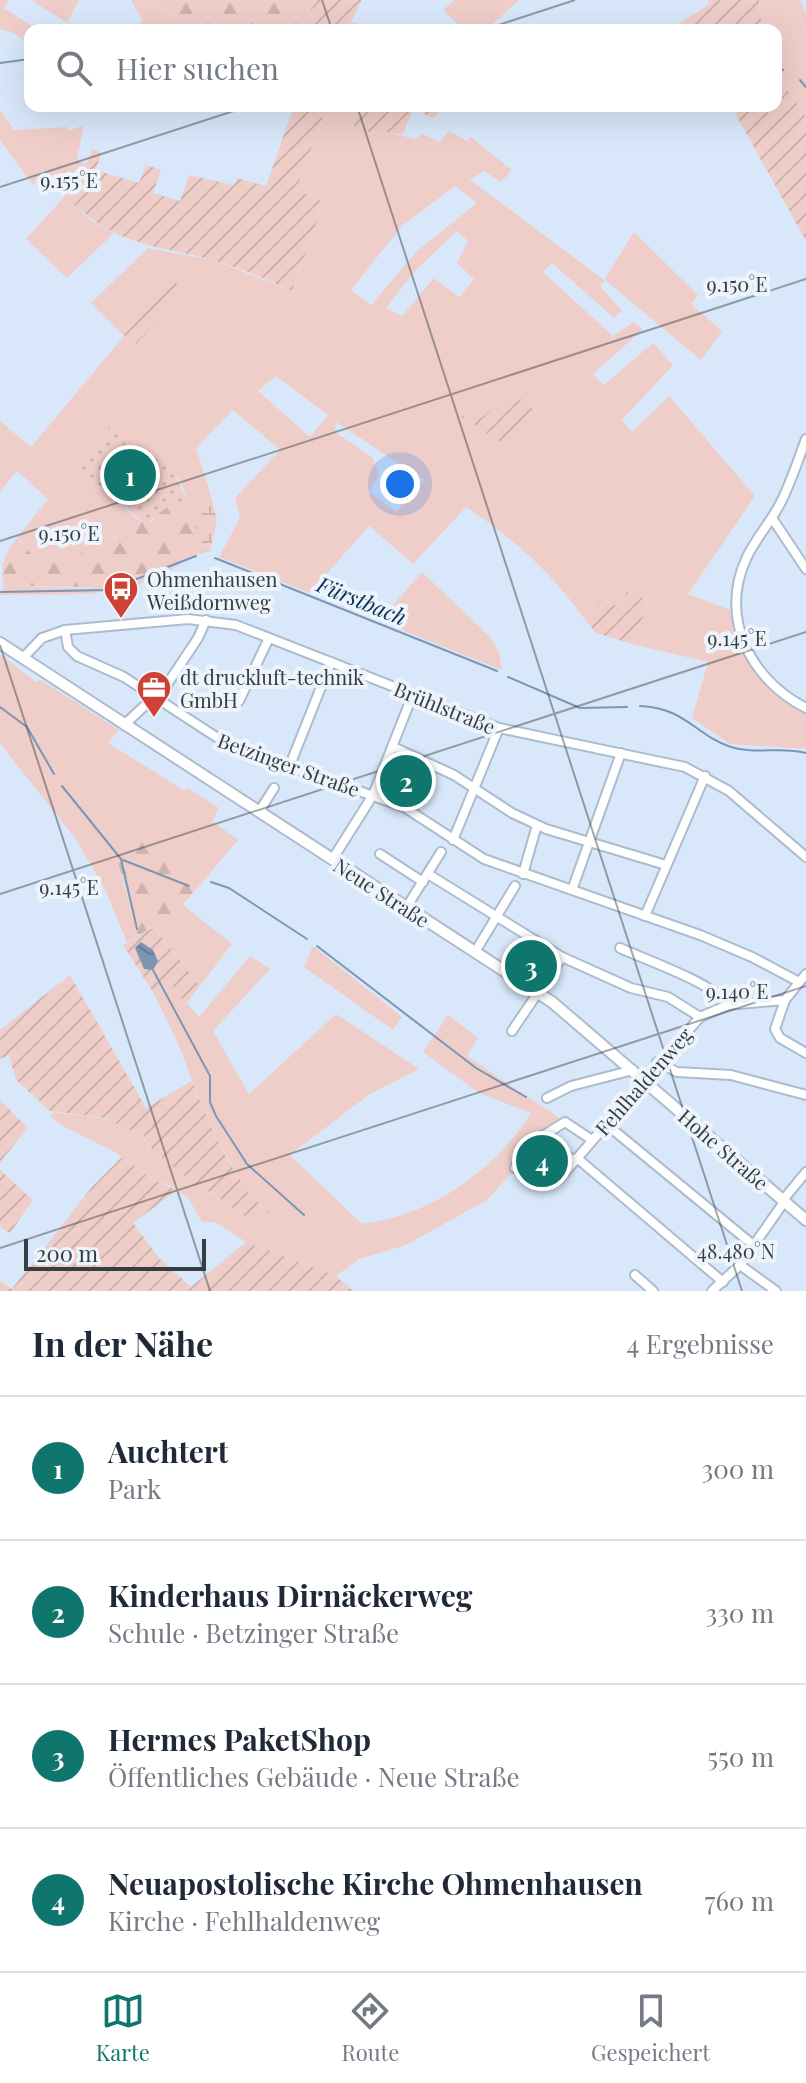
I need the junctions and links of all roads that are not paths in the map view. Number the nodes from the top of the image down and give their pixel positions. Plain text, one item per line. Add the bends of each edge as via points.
1 (806, 439) edge
2 (772, 518) junction
3 (806, 569) edge
4 (206, 620) junction
5 (65, 630) junction
6 (269, 638) junction
7 (0, 643) edge
8 (23, 658) junction
9 (331, 662) junction
10 (413, 694) junction
11 (156, 697) junction
12 (239, 701) dead end
13 (806, 708) edge
14 (124, 725) junction
15 (499, 728) junction
16 (393, 747) junction
17 (621, 753) junction
18 (290, 765) junction
19 (705, 776) junction
20 (274, 788) dead end
21 (476, 789) junction
22 (373, 795) junction
23 (259, 812) junction
24 (537, 825) junction
25 (453, 840) junction
26 (589, 844) junction
27 (441, 852) dead end
28 (380, 854) dead end
29 (806, 857) edge
30 (332, 860) junction
31 (666, 865) junction
32 (523, 874) junction
33 (425, 878) junction
34 (515, 886) dead end
35 (572, 890) junction
36 (406, 908) junction
37 (645, 916) junction
38 (495, 917) junction
39 (620, 948) dead end
40 (475, 952) junction
41 (562, 957) junction
42 (806, 974) edge
43 (799, 982) junction
44 (539, 994) junction
45 (785, 1000) junction
46 (728, 1005) junction
47 (700, 1017) junction
48 (512, 1031) dead end
49 (806, 1053) edge
50 (657, 1062) junction
51 (633, 1070) junction
52 (643, 1078) junction
53 (806, 1095) edge
54 (547, 1098) dead end
55 (606, 1124) junction
56 (543, 1138) junction
57 (592, 1140) junction
58 (576, 1159) junction
59 (515, 1168) dead end
60 (806, 1172) edge
61 (559, 1179) dead end
62 (784, 1201) junction
63 (806, 1220) edge
64 (752, 1244) junction
65 (740, 1265) junction
66 (635, 1275) dead end
67 (723, 1282) junction
68 (653, 1291) edge
69 (712, 1291) edge
70 (776, 1291) edge

1 - 2 street
2 - 3 street
2 - 13 street via 743,567 738,624 744,647 762,675
4 - 5 street, Brühlstraße
4 - 6 street, Brühlstraße
4 - 11 street
5 - 8 street, Brühlstraße via 42,638
5 - 11 street, Betzinger Straße via 72,653
6 - 9 street, Brühlstraße
6 - 12 street
7 - 8 main road, Neue Straße
8 - 14 main road, Neue Straße
9 - 10 street, Brühlstraße
9 - 18 street
10 - 15 street, Brühlstraße
10 - 16 street
11 - 14 street
11 - 18 street, Betzinger Straße via 216,738
14 - 23 main road, Neue Straße
15 - 17 street, Brühlstraße
15 - 21 street
16 - 21 street
16 - 22 street
17 - 19 street, Brühlstraße via 673,763
17 - 26 street
18 - 22 street, Betzinger Straße
19 - 29 street, Brühlstraße
19 - 31 street
20 - 23 street
21 - 24 street
21 - 25 street
22 - 25 street, Betzinger Straße via 404,807
22 - 30 street
23 - 30 main road, Neue Straße
24 - 26 street
24 - 32 street
25 - 32 street, Betzinger Straße
26 - 31 street
26 - 35 street
27 - 33 street
28 - 33 street
30 - 36 main road, Neue Straße
31 - 37 street
32 - 35 street, Betzinger Straße
33 - 36 street
33 - 38 street
34 - 38 street
35 - 37 street, Betzinger Straße
36 - 40 main road, Neue Straße
37 - 43 street, Betzinger Straße via 738,950
38 - 40 street
38 - 41 street
39 - 46 street
40 - 44 main road, Neue Straße
41 - 44 street
41 - 47 street via 631,988 668,997
42 - 43 street
43 - 45 street
44 - 48 street
44 - 51 main road, Neue Straße
45 - 46 street, Fehlhaldenweg
45 - 49 street via 776,1034
46 - 47 street, Fehlhaldenweg
47 - 50 street, Fehlhaldenweg
50 - 52 street, Fehlhaldenweg
50 - 53 street via 677,1072 731,1075
51 - 52 main road, Neue Straße
51 - 54 street
52 - 55 street, Fehlhaldenweg
52 - 62 main road, Hohe Straße
55 - 57 street, Fehlhaldenweg
55 - 64 street
56 - 57 street, Fehlhaldenweg via 565,1122
56 - 58 street
56 - 59 street via 525,1147
57 - 58 street, Fehlhaldenweg
58 - 61 street, Fehlhaldenweg
58 - 67 street
60 - 62 street
62 - 63 main road, Hohe Straße
62 - 64 street
64 - 65 street
65 - 67 street
65 - 70 street
66 - 68 street
67 - 69 street

